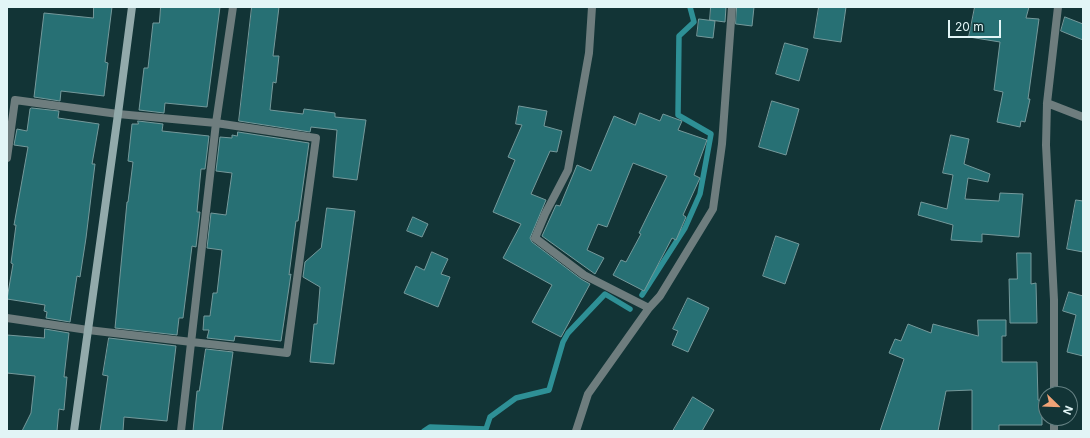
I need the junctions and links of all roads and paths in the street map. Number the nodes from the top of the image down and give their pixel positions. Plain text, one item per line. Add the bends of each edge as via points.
1 (132, 7) edge
2 (233, 7) edge
3 (592, 7) edge
4 (732, 7) edge
5 (1058, 7) edge
6 (1047, 102) junction
7 (118, 114) junction
8 (1083, 116) edge
9 (216, 123) junction
10 (7, 158) edge
11 (649, 308) junction
12 (7, 318) edge
13 (88, 330) junction
14 (190, 342) junction
15 (1054, 386) edge
16 (74, 431) edge
17 (181, 431) edge
18 (576, 431) edge

1 - 7 street
2 - 9 street
3 - 11 street via 589,53 568,170 544,214 535,238 584,275
4 - 11 street via 722,144 712,209 660,296
5 - 6 street
6 - 8 street
6 - 15 street via 1046,145 1054,300
7 - 9 street
7 - 10 street via 15,100
7 - 13 street
9 - 14 street
9 - 14 street via 316,138 287,353
11 - 18 street via 588,394
12 - 13 street
13 - 14 street
13 - 16 street
14 - 17 street

